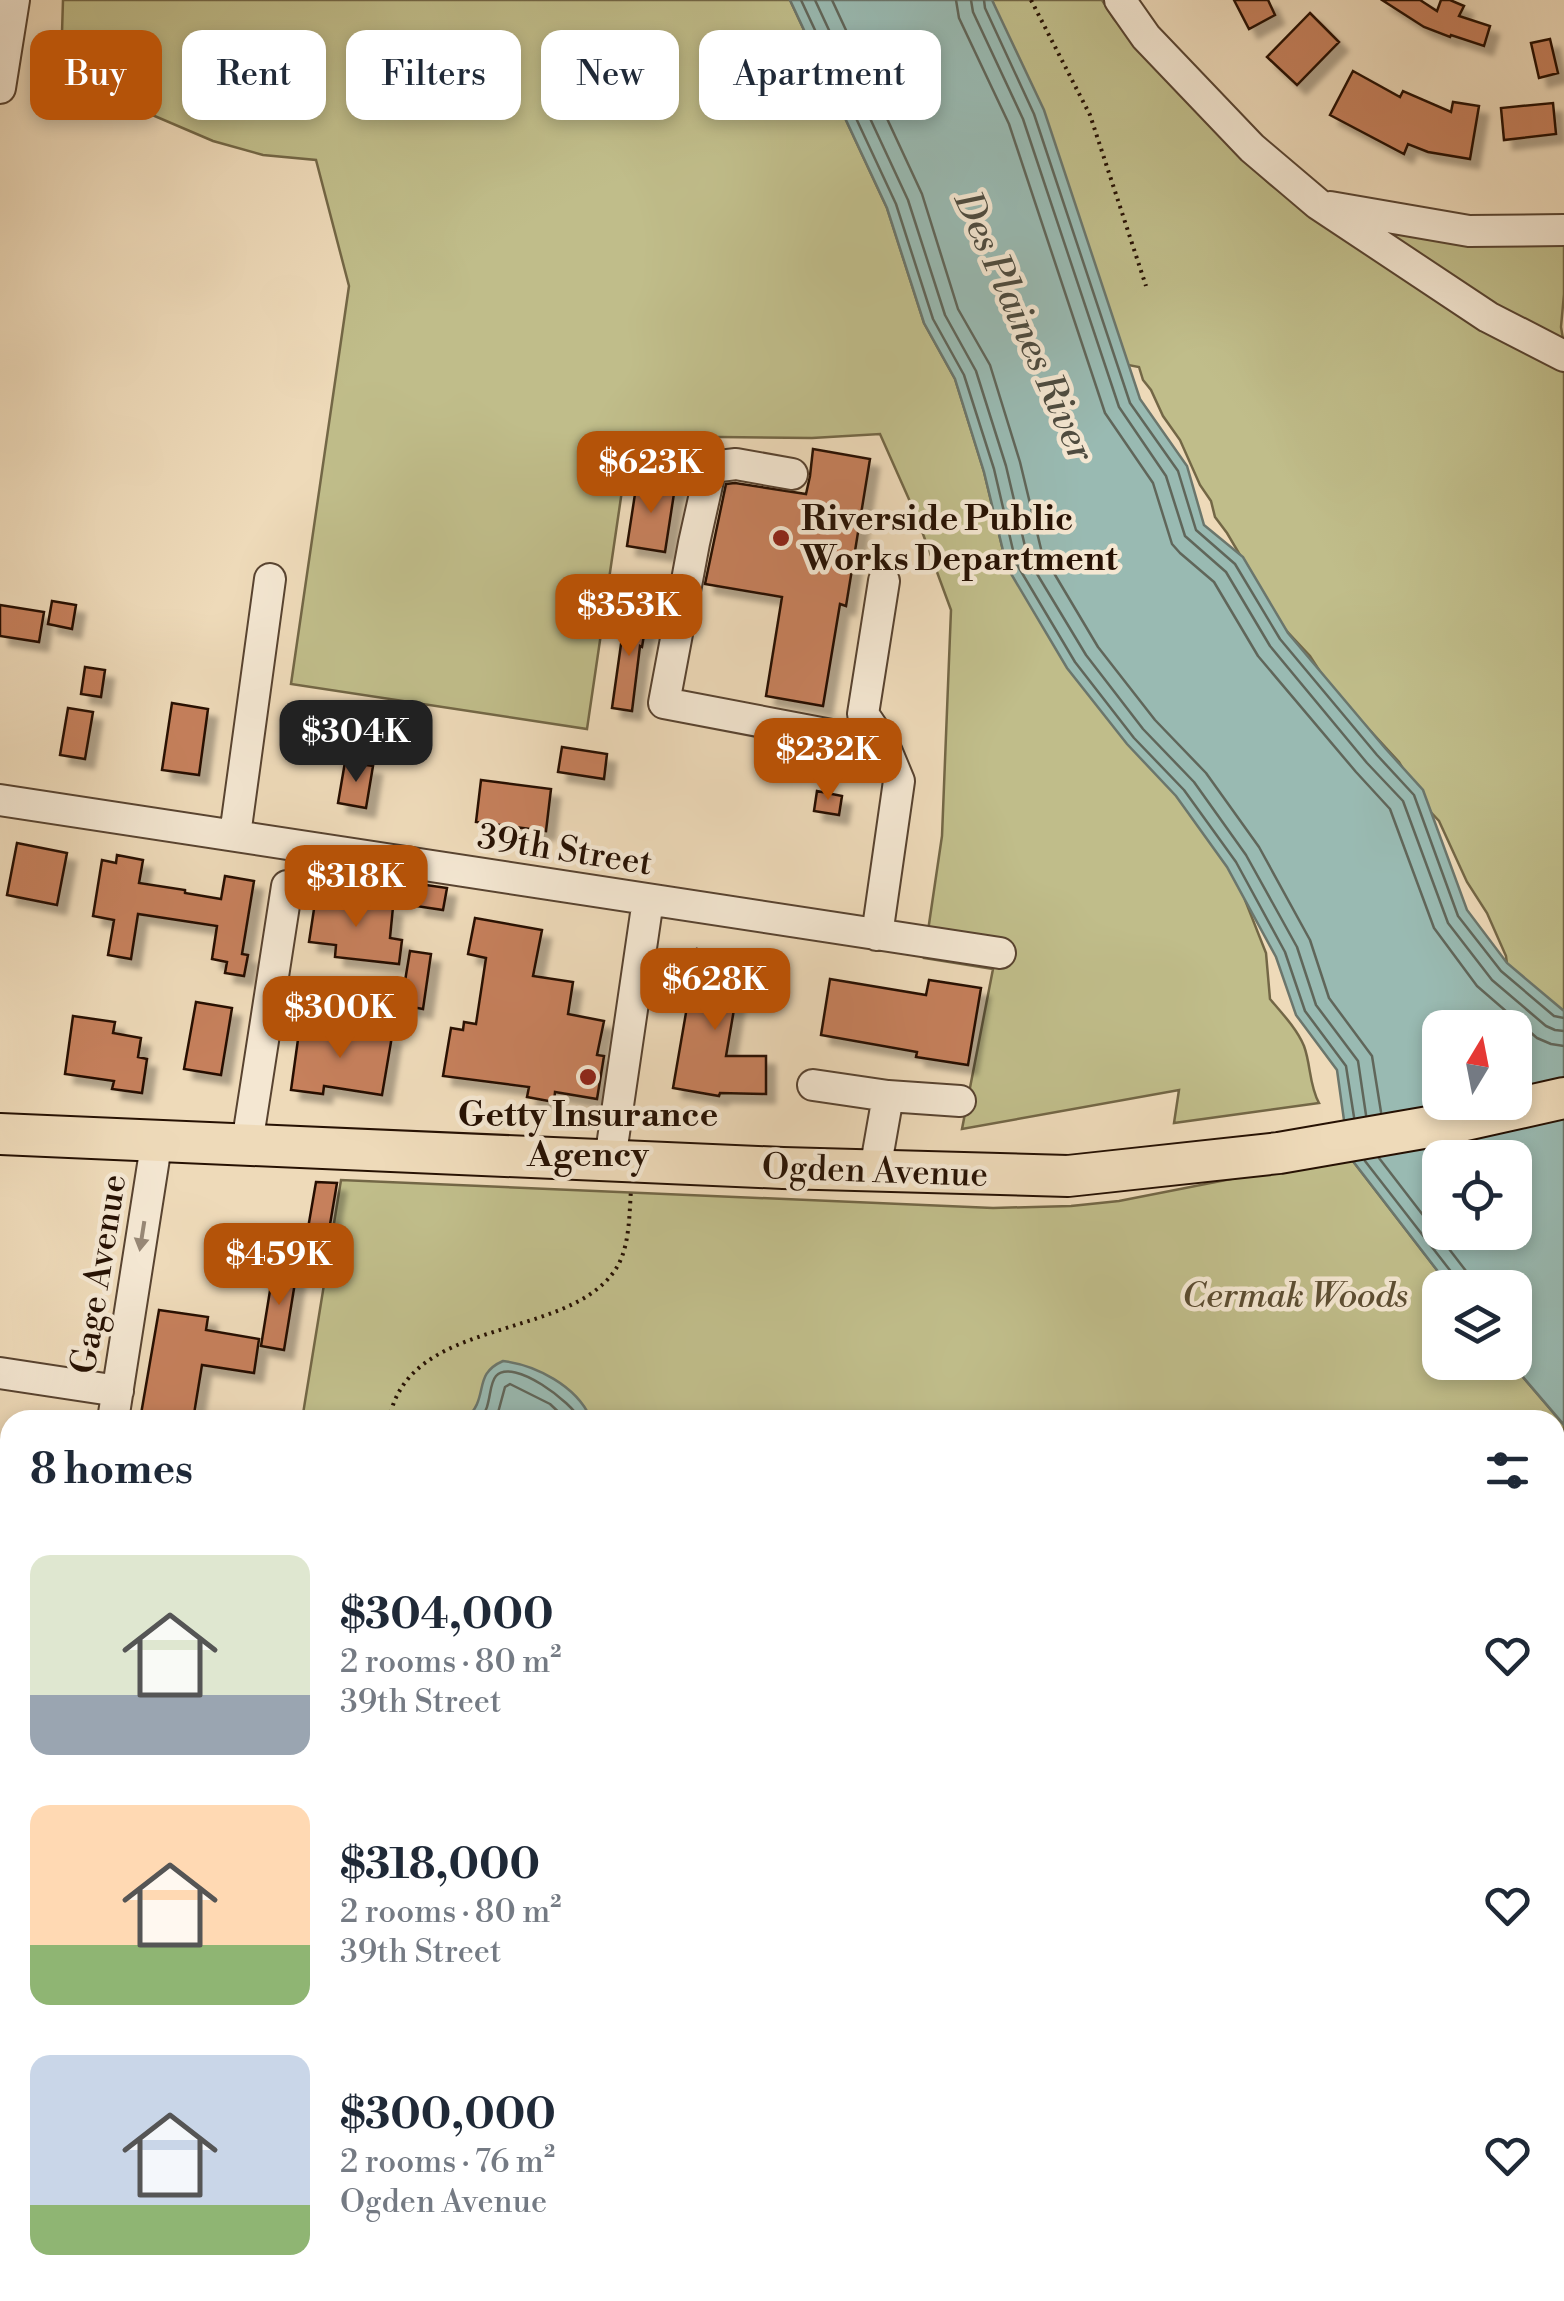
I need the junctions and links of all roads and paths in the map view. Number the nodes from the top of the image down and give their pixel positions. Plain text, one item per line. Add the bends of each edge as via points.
1 (14, 0) edge
2 (1031, 0) edge
3 (1120, 0) edge
4 (0, 88) edge
5 (1318, 204) junction
6 (1564, 230) edge
7 (1146, 286) dead end
8 (1564, 356) edge
9 (792, 474) dead end
10 (270, 579) dead end
11 (884, 582) dead end
12 (889, 758) junction
13 (0, 800) edge
14 (235, 836) junction
15 (287, 886) dead end
16 (648, 900) junction
17 (877, 934) junction
18 (1000, 953) dead end
19 (813, 1085) dead end
20 (888, 1096) junction
21 (1564, 1098) edge
22 (960, 1102) dead end
23 (0, 1134) edge
24 (158, 1140) junction
25 (247, 1144) junction
26 (876, 1170) junction
27 (621, 1174) junction
28 (0, 1373) edge
29 (116, 1405) edge
30 (393, 1410) edge

1 - 4 street
2 - 7 path via 1090,114
3 - 5 street via 1238,134
5 - 6 street via 1469,231
5 - 8 street via 1488,317
9 - 12 street via 736,464 711,467 664,702
10 - 14 street
11 - 12 street via 863,714
12 - 17 street via 898,782
13 - 14 street, 39th Street
14 - 16 street, 39th Street
15 - 25 street
16 - 17 street, 39th Street
16 - 27 street
17 - 18 street, 39th Street
19 - 20 street
20 - 22 street
20 - 26 street
21 - 26 main road, Ogden Avenue via 1279,1153 1068,1176
23 - 24 main road, Ogden Avenue
24 - 25 main road, Ogden Avenue
24 -> 29 street, Gage Avenue
25 - 27 main road, Ogden Avenue
26 - 27 main road, Ogden Avenue
27 - 30 path via 629,1226 616,1270 603,1284 571,1304 480,1335 424,1364
28 - 29 street

